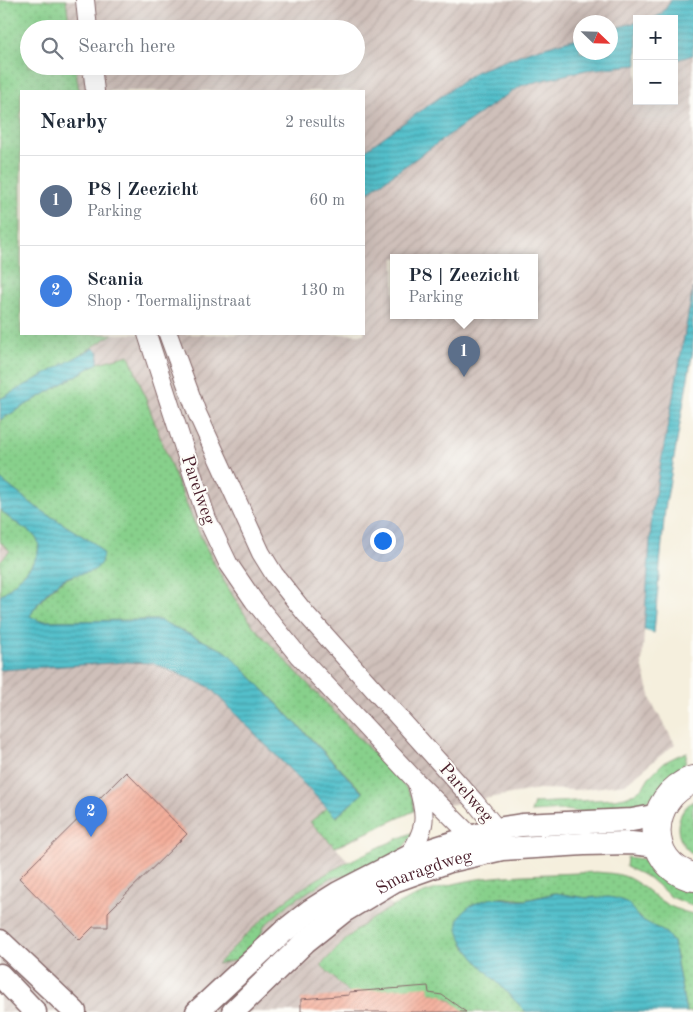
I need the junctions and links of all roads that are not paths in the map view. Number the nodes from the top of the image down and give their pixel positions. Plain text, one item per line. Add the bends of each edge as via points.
1 (85, 0) edge
2 (87, 20) edge
3 (93, 75) edge
4 (94, 90) edge
5 (147, 335) edge
6 (168, 335) edge
7 (693, 780) edge
8 (416, 781) junction
9 (659, 815) junction
10 (496, 829) junction
11 (471, 836) junction
12 (661, 848) junction
13 (491, 851) junction
14 (408, 857) junction
15 (693, 877) edge
16 (0, 941) edge
17 (0, 975) edge
18 (36, 1012) edge
19 (74, 1012) edge
20 (197, 1012) edge
21 (233, 1012) edge

1 - 2 street
3 - 4 street
5 - 8 street, Parelweg via 207,519 228,563 279,634
6 - 10 street, Parelweg via 196,413 274,574
7 - 9 highway via 670,793
8 - 11 street, Parelweg
8 - 14 street, Smaragdweg via 424,822 420,837
9 - 10 street, Smaragdweg via 632,820
9 - 12 highway via 657,833
10 - 11 street, Smaragdweg
10 - 13 street, Parelweg
11 - 13 street, Parelweg
11 - 14 street, Smaragdweg
12 - 13 street, Smaragdweg via 584,844
12 - 15 highway via 676,869
13 - 21 street, Smaragdweg via 450,861 394,881 344,911 305,942
14 - 20 street, Smaragdweg via 311,910
16 - 19 street
17 - 18 street

